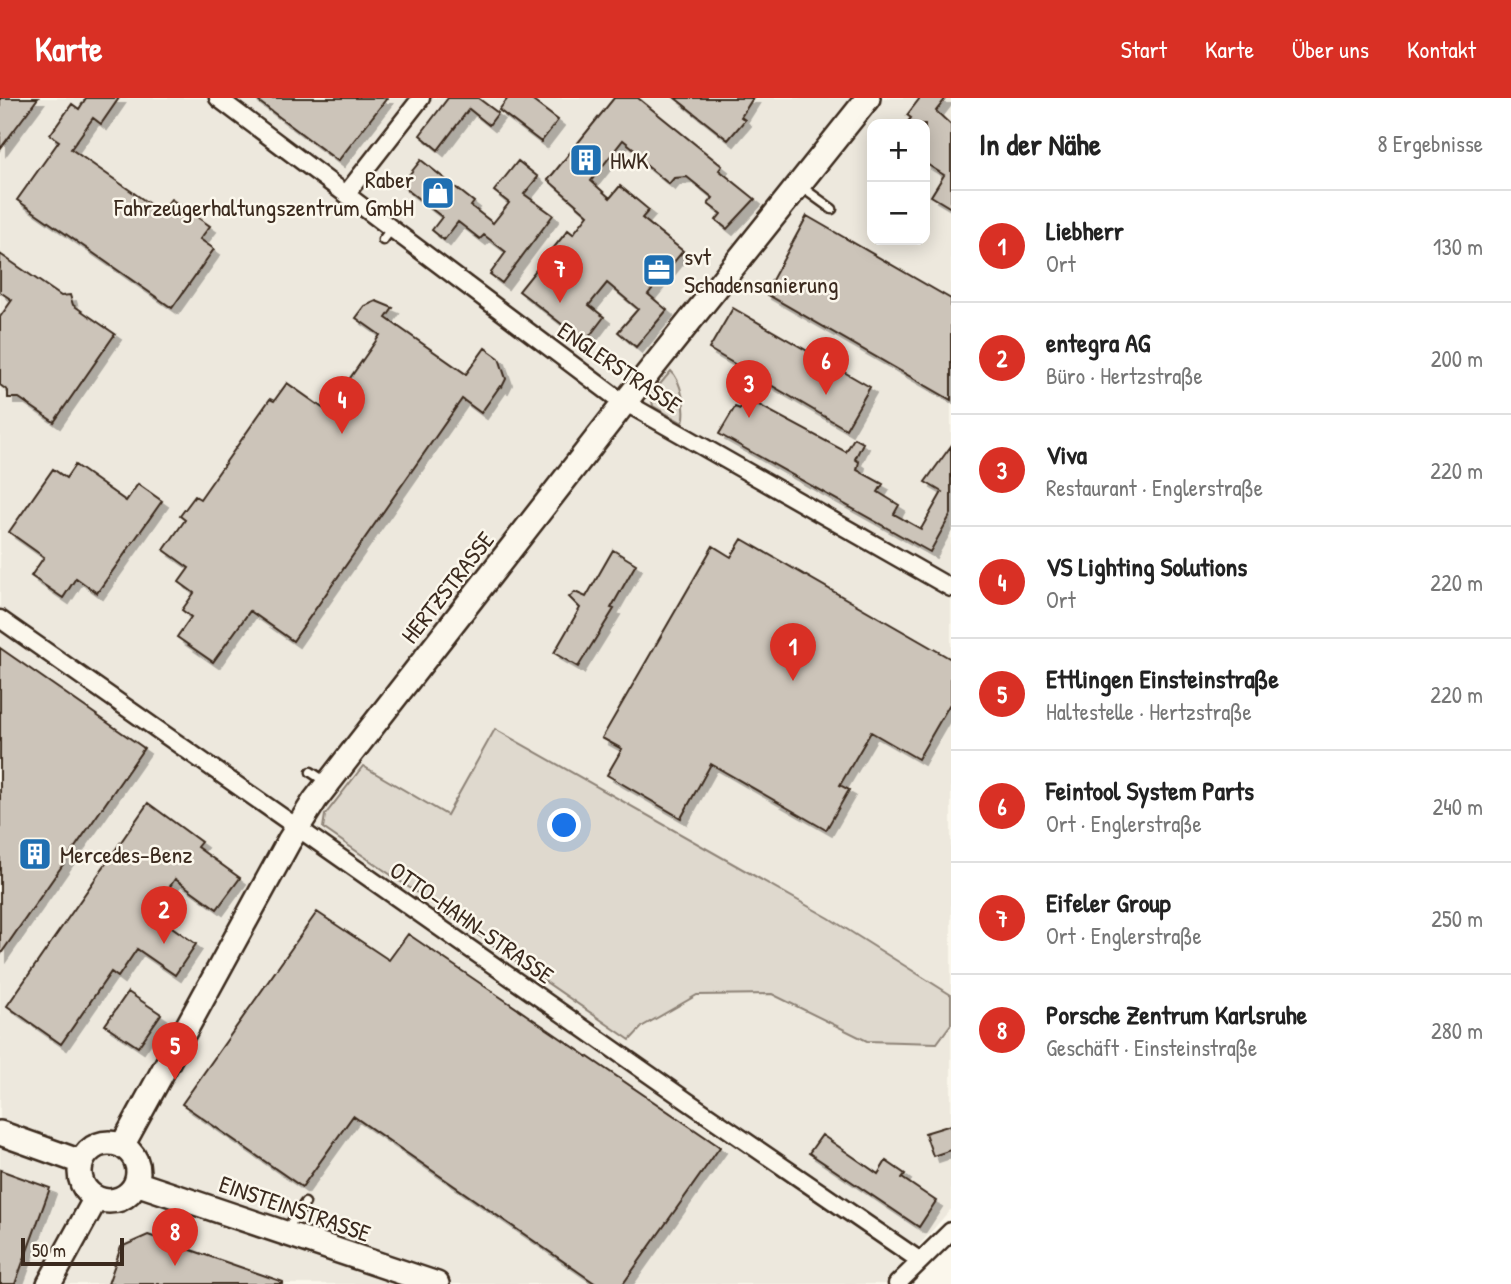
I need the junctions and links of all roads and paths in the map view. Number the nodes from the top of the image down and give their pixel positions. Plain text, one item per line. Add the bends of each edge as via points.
1 (218, 98) edge
2 (421, 98) edge
3 (869, 98) edge
4 (799, 185) junction
5 (346, 194) junction
6 (832, 209) dead end
7 (625, 402) junction
8 (951, 588) edge
9 (0, 619) edge
10 (297, 827) junction
11 (0, 1133) edge
12 (122, 1146) junction
13 (81, 1162) junction
14 (136, 1183) junction
15 (96, 1198) junction
16 (305, 1203) dead end
17 (951, 1231) edge
18 (284, 1232) junction
19 (919, 1261) junction
20 (49, 1284) edge
21 (437, 1284) edge
22 (897, 1284) edge

1 - 5 street, ENGLERSTRASSE
2 - 5 street
3 - 4 street, HERTZSTRASSE
4 - 6 lane
4 - 7 street, HERTZSTRASSE
5 - 7 street, ENGLERSTRASSE via 388,234
7 - 8 street, ENGLERSTRASSE
7 - 10 street, HERTZSTRASSE via 319,778
9 - 10 street, OTTO-HAHN-STRASSE
10 - 12 street, HERTZSTRASSE
10 - 19 street, OTTO-HAHN-STRASSE
11 - 13 street
12 - 13 street via 102,1143
12 - 14 street via 138,1166
13 - 15 street via 83,1187
14 - 15 street via 115,1201
14 - 18 street, EINSTEINSTRASSE
15 - 20 street
16 - 18 lane
17 - 19 street
18 - 21 street, EINSTEINSTRASSE
19 - 22 street

